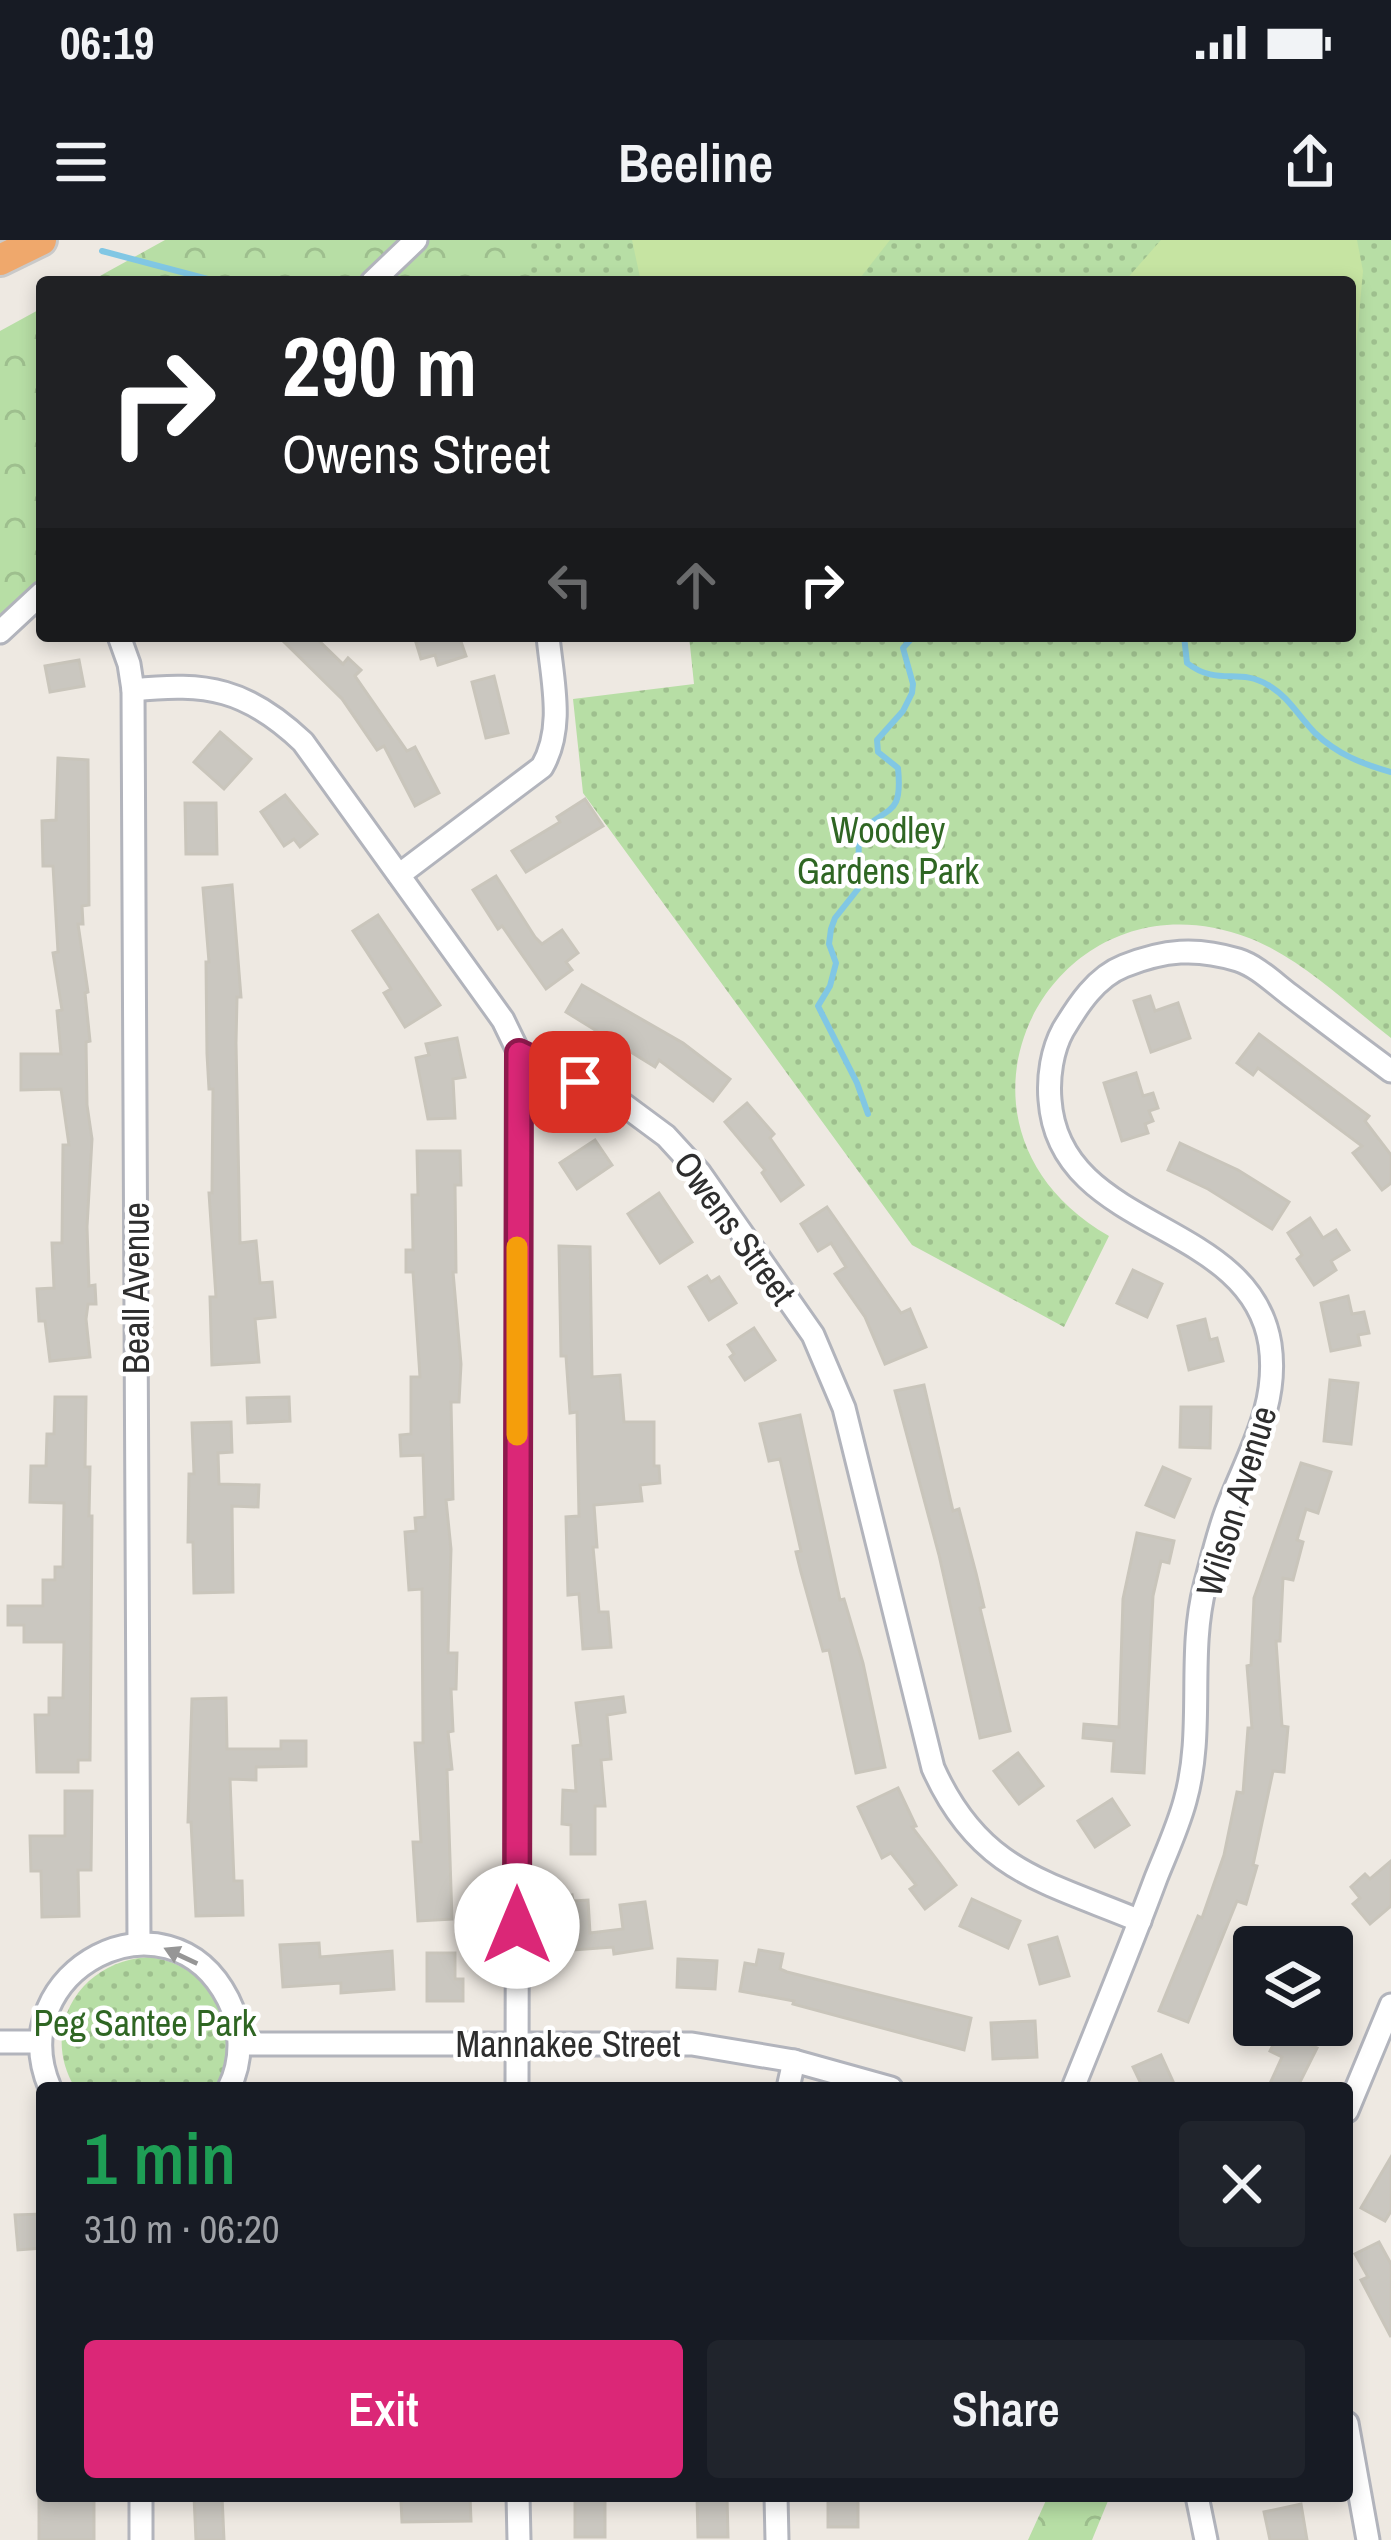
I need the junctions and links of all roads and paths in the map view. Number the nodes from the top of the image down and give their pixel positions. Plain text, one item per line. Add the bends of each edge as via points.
1 (41, 240) edge
2 (416, 240) edge
3 (0, 260) edge
4 (378, 276) edge
5 (36, 598) edge
6 (0, 632) edge
7 (120, 642) edge
8 (549, 642) edge
9 (133, 690) junction
10 (400, 875) junction
11 (519, 1053) junction
12 (1391, 1071) edge
13 (1140, 1921) junction
14 (139, 1943) junction
15 (1391, 2005) edge
16 (0, 2042) edge
17 (39, 2042) junction
18 (240, 2044) junction
19 (517, 2044) junction
20 (794, 2061) junction
21 (47, 2082) edge
22 (232, 2082) edge
23 (517, 2082) edge
24 (789, 2082) edge
25 (869, 2082) edge
26 (1074, 2082) edge
27 (1353, 2097) edge
28 (1353, 2456) edge
29 (140, 2502) edge
30 (518, 2502) edge
31 (776, 2502) edge
32 (1198, 2502) edge
33 (141, 2540) edge
34 (519, 2540) edge
35 (777, 2540) edge
36 (1206, 2540) edge
37 (1368, 2540) edge

1 - 3 highway
2 - 4 street
5 - 6 street
7 - 9 street, Beall Avenue
8 - 10 street via 557,727 542,766
9 - 10 street via 209,687 271,712 303,742
9 - 14 street, Beall Avenue
10 - 11 street
11 - 13 street, Owens Street via 612,1096 666,1136 813,1335 844,1408 933,1768 950,1805 1006,1864
11 - 19 street
12 - 13 street, Wilson Avenue via 1246,962 1210,951 1161,951 1113,970 1079,1003 1056,1044 1051,1112 1067,1156 1102,1196 1237,1279 1270,1341 1265,1421 1204,1592 1186,1800
13 - 26 street, Wilson Avenue
14 - 17 street via 80,1962 58,1984
18 -> 14 street via 220,1984 198,1962
15 - 27 street
16 - 17 street
17 - 21 street
18 - 19 street, Mannakee Street
18 - 22 street
19 - 20 street, Mannakee Street via 692,2044
19 - 23 street
20 - 24 street
20 - 25 street, Mannakee Street
28 - 37 street
29 - 33 street
30 - 34 street
31 - 35 street
32 - 36 street

